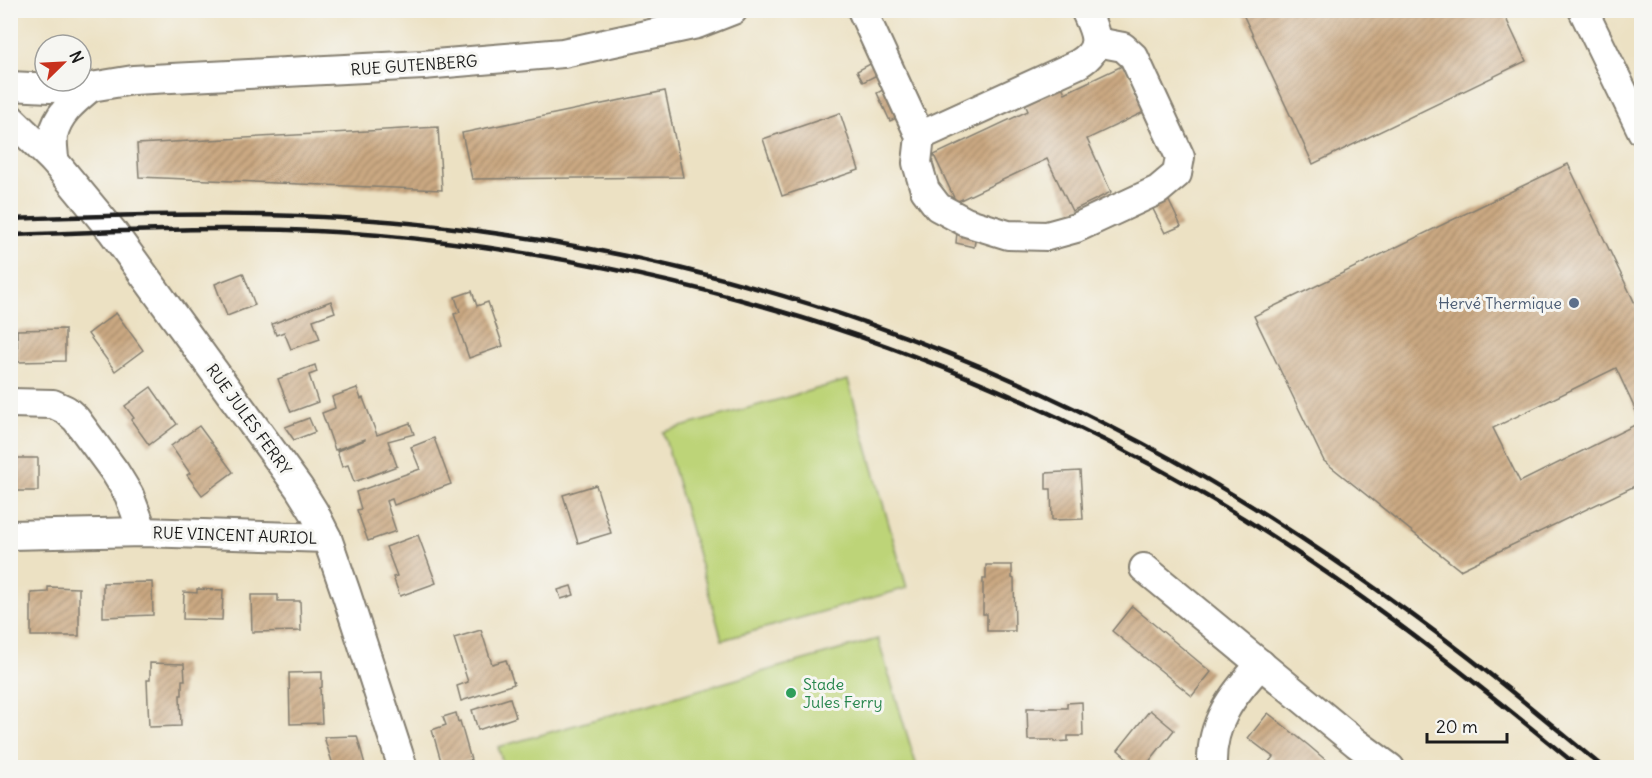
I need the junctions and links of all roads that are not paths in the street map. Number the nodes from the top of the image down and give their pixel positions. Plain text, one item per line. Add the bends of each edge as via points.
1 (733, 10) edge
2 (862, 10) edge
3 (1084, 10) edge
4 (1583, 10) edge
5 (1097, 42) junction
6 (10, 86) edge
7 (33, 87) edge
8 (93, 87) edge
9 (84, 93) edge
10 (10, 118) edge
11 (1641, 131) edge
12 (920, 136) junction
13 (54, 161) junction
14 (10, 403) edge
15 (143, 532) junction
16 (10, 535) edge
17 (327, 538) junction
18 (1144, 568) dead end
19 (1261, 664) junction
20 (403, 768) edge
21 (1212, 768) edge
22 (1390, 768) edge

1 - 8 street, RUE GUTENBERG via 697,24 563,53 423,65 133,80
2 - 12 street
3 - 5 street
4 - 11 street
5 - 12 street via 1090,58
5 - 12 street via 1123,47 1134,57 1180,157 1177,174 1158,190 1076,228 1047,236 1008,235 966,222 938,207 925,190 916,163
6 - 7 street, RUE GUTENBERG
9 - 13 street via 69,105 58,122 53,138
10 - 13 street, RUE JULES FERRY
13 - 17 street, RUE JULES FERRY via 112,231 299,488
14 - 15 street, RUE VINCENT AURIOL via 53,404 66,410 115,472
15 - 16 street, RUE VINCENT AURIOL
15 - 17 street, RUE VINCENT AURIOL
17 - 20 street, RUE JULES FERRY
18 - 19 street
19 - 21 street via 1226,706 1216,731
19 - 22 street

